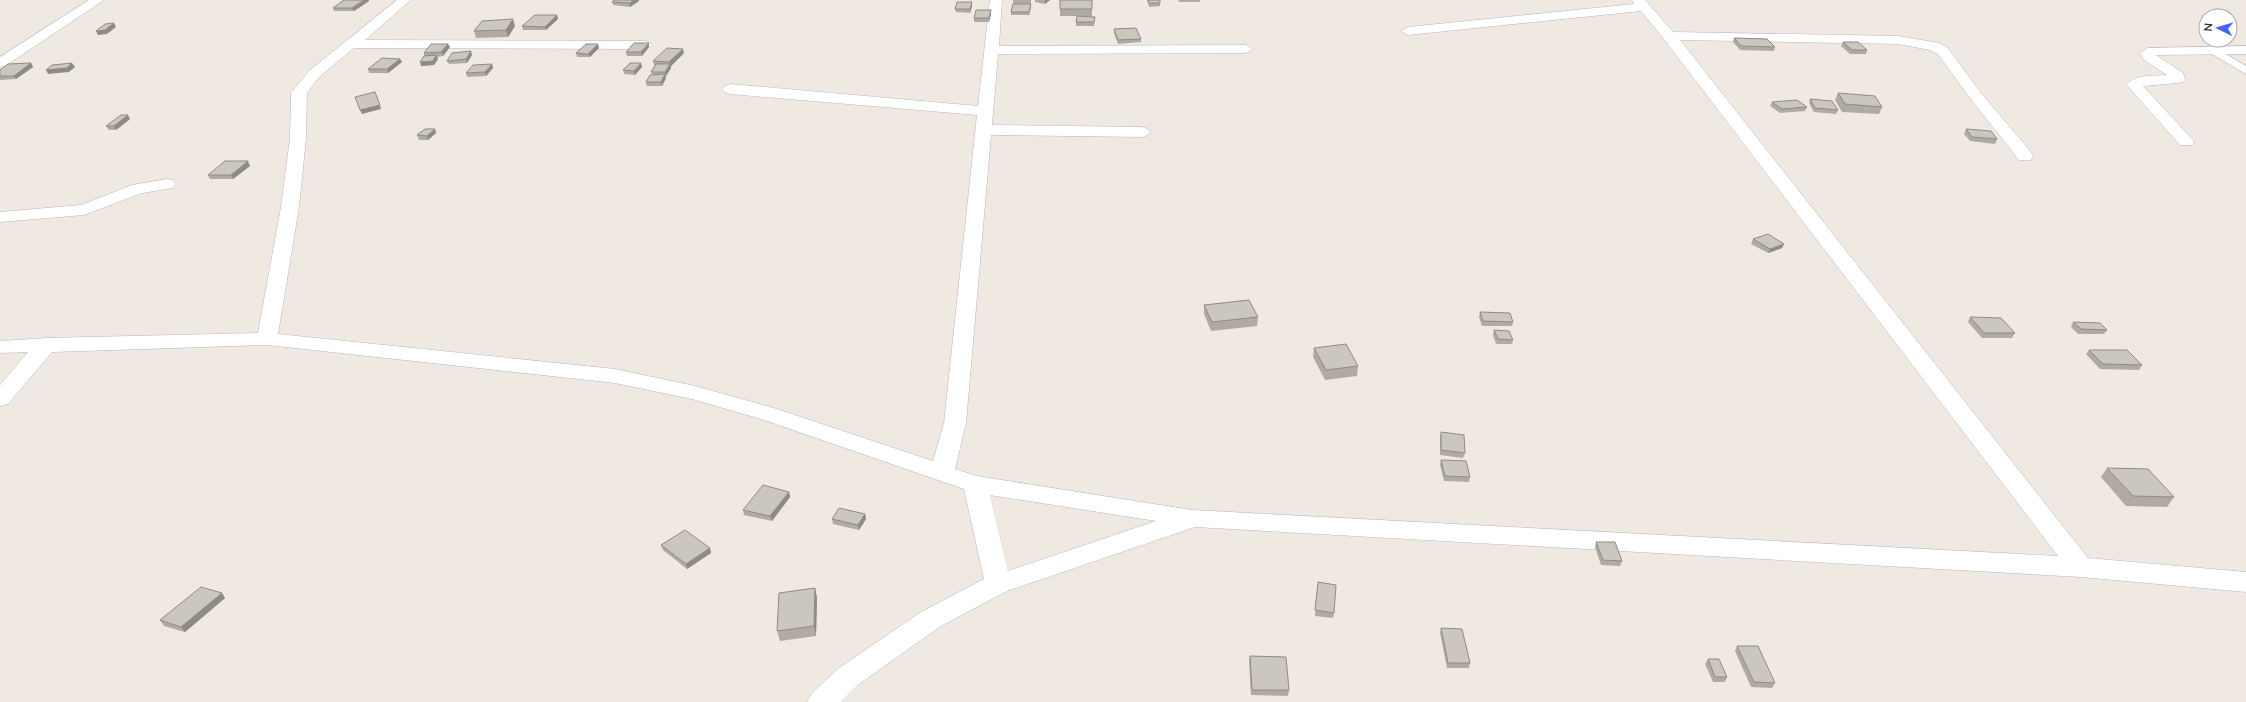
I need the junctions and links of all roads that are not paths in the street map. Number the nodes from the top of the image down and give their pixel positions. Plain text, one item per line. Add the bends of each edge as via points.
1 (98, 0) edge
2 (405, 0) edge
3 (996, 0) edge
4 (1641, 3) edge
5 (1408, 31) dead end
6 (1669, 36) junction
7 (352, 44) junction
8 (646, 45) edge
9 (992, 50) junction
10 (1246, 50) dead end
11 (2212, 50) junction
12 (2246, 50) edge
13 (0, 64) edge
14 (2246, 70) edge
15 (730, 90) dead end
16 (984, 111) junction
17 (982, 130) junction
18 (1142, 132) dead end
19 (2186, 142) dead end
20 (2026, 156) dead end
21 (167, 184) dead end
22 (0, 217) edge
23 (267, 339) junction
24 (47, 344) junction
25 (0, 347) edge
26 (0, 399) edge
27 (942, 472) junction
28 (975, 484) junction
29 (1194, 518) junction
30 (2081, 567) junction
31 (2246, 582) edge
32 (998, 584) junction
33 (822, 702) edge

1 - 13 street
2 - 7 street
3 - 9 street
4 - 5 street
4 - 6 street
6 - 20 street via 1898,40 1934,46 1943,51 1975,95
6 - 30 street
7 - 8 street
7 - 23 street via 314,74 299,93 298,138 290,208
9 - 10 street
9 - 16 street
11 - 12 street
11 - 14 lane
11 - 19 street via 2147,53 2149,57 2178,76 2178,79 2134,84
15 - 16 street
16 - 17 street
17 - 18 street
17 - 27 street via 955,423
21 - 22 street via 138,189 84,210
23 - 24 street
23 - 27 street via 615,376 695,393 769,414
24 - 25 street
24 - 26 street
27 - 28 street
28 - 29 street
28 - 32 street
29 - 30 street
29 - 32 street
30 - 31 street
32 - 33 street via 931,619 850,676

